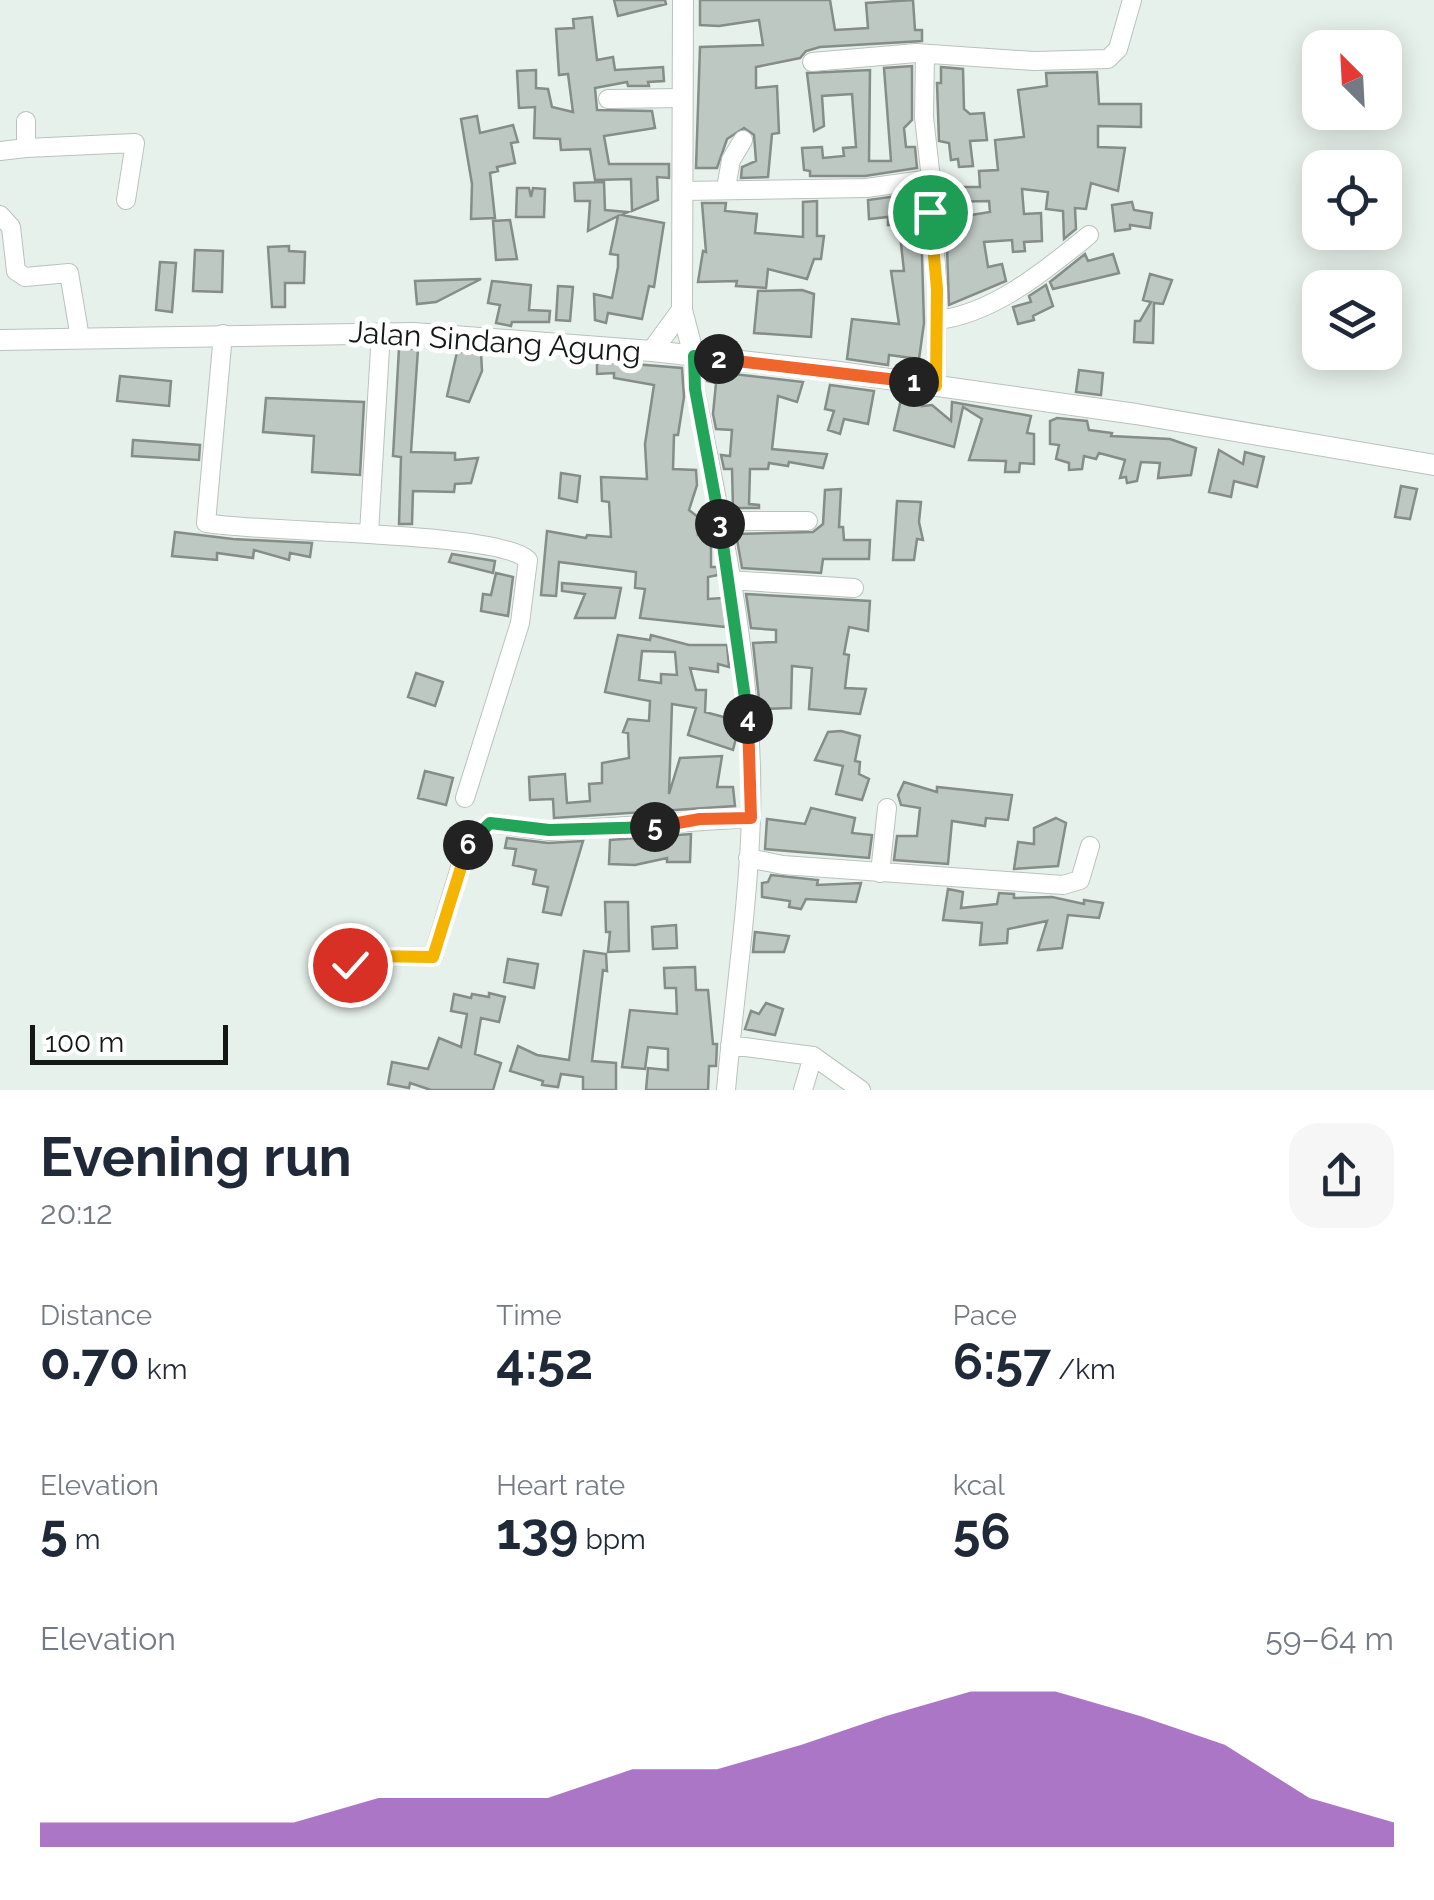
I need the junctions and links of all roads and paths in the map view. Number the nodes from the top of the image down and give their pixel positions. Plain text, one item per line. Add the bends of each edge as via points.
1 (683, 0) edge
2 (1132, 0) edge
3 (925, 56) junction
4 (812, 62) dead end
5 (683, 98) junction
6 (608, 100) dead end
7 (26, 121) dead end
8 (743, 140) dead end
9 (26, 148) junction
10 (0, 151) edge
11 (931, 178) junction
12 (726, 188) junction
13 (683, 191) junction
14 (126, 200) dead end
15 (0, 215) edge
16 (1090, 235) dead end
17 (682, 310) junction
18 (937, 320) junction
19 (381, 332) junction
20 (222, 334) junction
21 (80, 338) junction
22 (0, 340) edge
23 (652, 351) junction
24 (694, 356) junction
25 (936, 386) junction
26 (1434, 466) edge
27 (719, 521) junction
28 (808, 521) dead end
29 (369, 533) junction
30 (729, 580) junction
31 (854, 588) dead end
32 (466, 798) dead end
33 (887, 808) dead end
34 (751, 818) junction
35 (1090, 846) dead end
36 (748, 858) junction
37 (880, 872) junction
38 (350, 965) dead end
39 (730, 1045) junction
40 (813, 1056) junction
41 (726, 1090) edge
42 (803, 1090) edge
43 (861, 1090) edge

1 - 5 main road, Jalan Sindang Agung
2 - 3 street via 1118,49 1108,59
3 - 4 street
3 - 11 street
5 - 6 street
5 - 13 main road, Jalan Sindang Agung
7 - 9 street
8 - 12 street
9 - 10 street
9 - 14 street via 135,143
11 - 12 street via 866,188
11 - 18 street
12 - 13 street
13 - 17 main road, Jalan Sindang Agung
15 - 21 street via 11,227 16,271 25,277 69,274
16 - 18 street via 997,300 964,317
17 - 23 main road
17 - 24 main road, Jalan Sindang Agung
18 - 25 street
19 - 20 main road, Jalan Sindang Agung
19 - 23 main road, Jalan Sindang Agung
19 - 29 street
20 - 21 main road, Jalan Sindang Agung
20 - 29 street via 206,523
21 - 22 main road, Jalan Sindang Agung
23 - 24 main road, Jalan Sindang Agung
24 - 25 main road
24 - 27 street
25 - 26 main road
27 - 28 street
27 - 30 street
29 - 32 street via 515,552 528,560 520,624
30 - 31 street
30 - 34 street via 748,720
33 - 37 street
34 - 36 street
34 - 38 street via 549,830 490,823 466,848 433,957 371,956
35 - 37 street via 1080,880 1063,885
36 - 37 street
36 - 39 street
39 - 40 street
39 - 41 street
40 - 42 street
40 - 43 street

